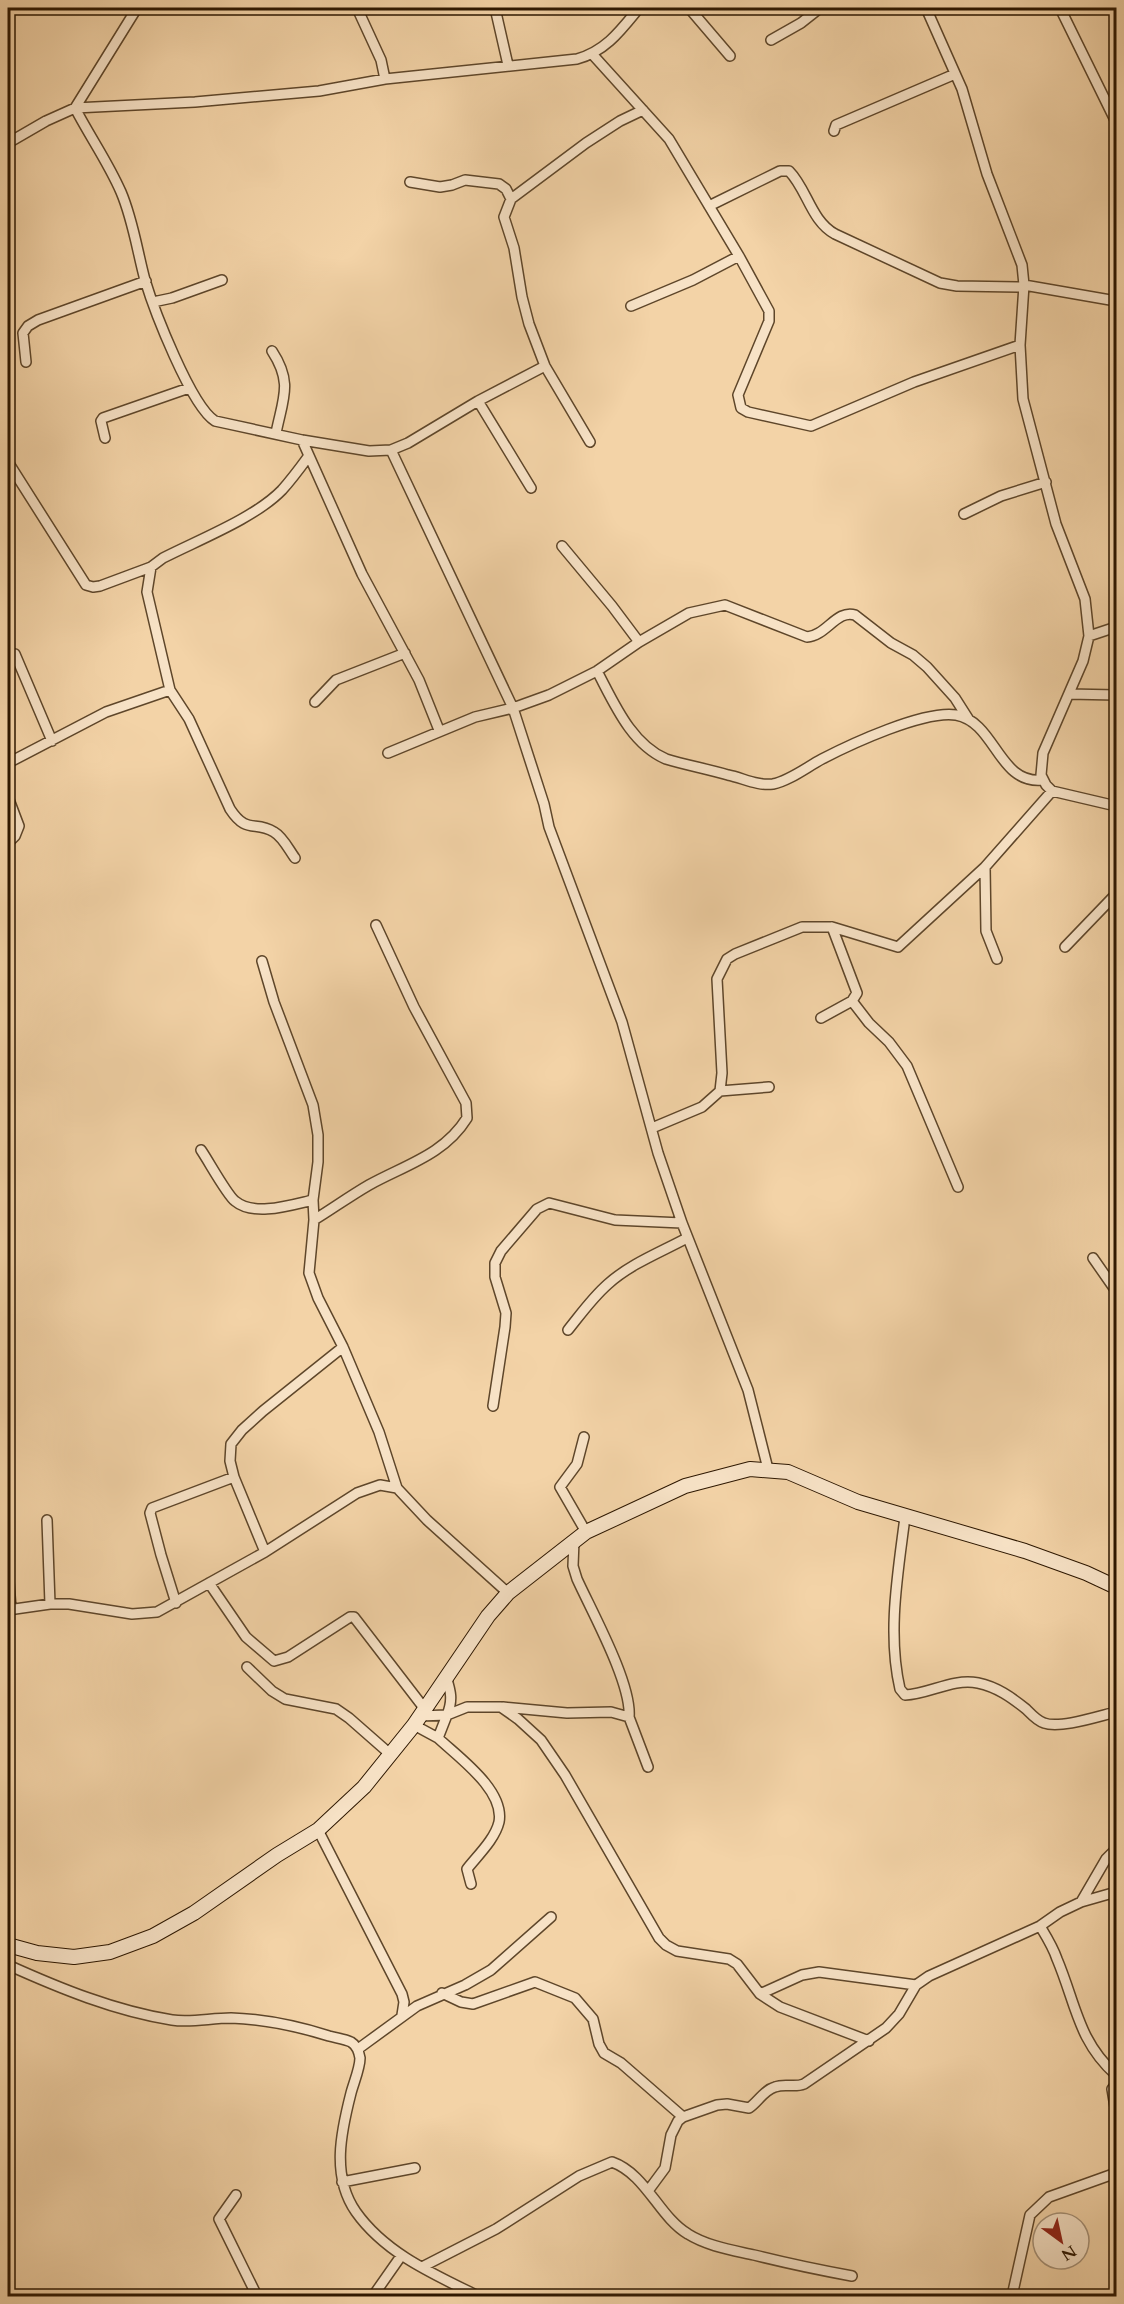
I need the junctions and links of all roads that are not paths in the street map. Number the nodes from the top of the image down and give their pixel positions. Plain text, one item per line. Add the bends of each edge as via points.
1 (137, 8) edge
2 (357, 8) edge
3 (495, 8) edge
4 (639, 8) edge
5 (689, 8) edge
6 (820, 8) edge
7 (926, 8) edge
8 (1060, 8) edge
9 (771, 40) dead end
10 (593, 55) junction
11 (730, 56) dead end
12 (508, 65) junction
13 (955, 74) junction
14 (385, 79) junction
15 (75, 108) junction
16 (643, 110) junction
17 (1116, 122) edge
18 (834, 131) dead end
19 (8, 143) edge
20 (410, 182) dead end
21 (510, 199) junction
22 (709, 206) junction
23 (739, 256) junction
24 (222, 280) dead end
25 (146, 281) junction
26 (1024, 286) junction
27 (1116, 301) edge
28 (153, 302) junction
29 (632, 306) dead end
30 (1020, 345) junction
31 (272, 351) dead end
32 (26, 362) dead end
33 (545, 366) junction
34 (189, 388) junction
35 (478, 401) junction
36 (276, 433) junction
37 (105, 438) dead end
38 (302, 440) junction
39 (590, 441) dead end
40 (391, 450) junction
41 (308, 457) junction
42 (8, 462) edge
43 (1046, 482) junction
44 (531, 488) dead end
45 (964, 514) dead end
46 (562, 546) dead end
47 (150, 567) junction
48 (1116, 627) edge
49 (1089, 636) junction
50 (639, 642) junction
51 (405, 653) junction
52 (15, 654) dead end
53 (597, 671) junction
54 (170, 690) junction
55 (1069, 694) junction
56 (1116, 695) edge
57 (315, 702) dead end
58 (513, 708) junction
59 (969, 720) junction
60 (439, 730) junction
61 (52, 741) junction
62 (388, 753) dead end
63 (8, 763) edge
64 (1043, 780) junction
65 (1052, 791) junction
66 (8, 797) edge
67 (1116, 806) edge
68 (8, 843) edge
69 (295, 858) dead end
70 (985, 867) junction
71 (1116, 894) edge
72 (376, 925) dead end
73 (832, 927) junction
74 (1065, 947) dead end
75 (997, 959) dead end
76 (262, 961) dead end
77 (852, 1001) junction
78 (821, 1018) dead end
79 (769, 1087) dead end
80 (720, 1091) junction
81 (652, 1128) junction
82 (201, 1150) dead end
83 (958, 1187) dead end
84 (313, 1200) junction
85 (314, 1220) junction
86 (682, 1223) junction
87 (687, 1238) junction
88 (1093, 1258) dead end
89 (1116, 1291) edge
90 (568, 1330) dead end
91 (343, 1347) junction
92 (493, 1406) dead end
93 (584, 1437) dead end
94 (768, 1469) junction
95 (234, 1477) junction
96 (397, 1488) junction
97 (904, 1517) junction
98 (47, 1521) dead end
99 (586, 1532) junction
100 (574, 1540) junction
101 (265, 1552) junction
102 (8, 1568) edge
103 (209, 1583) junction
104 (8, 1584) edge
105 (1116, 1587) edge
106 (508, 1593) junction
107 (176, 1603) junction
108 (50, 1604) junction
109 (9, 1609) edge
110 (247, 1667) dead end
111 (446, 1676) junction
112 (501, 1707) junction
113 (1116, 1712) edge
114 (447, 1715) junction
115 (419, 1716) junction
116 (629, 1717) junction
117 (438, 1738) junction
118 (390, 1754) junction
119 (648, 1767) dead end
120 (318, 1830) junction
121 (1116, 1848) edge
122 (471, 1884) dead end
123 (1116, 1892) edge
124 (1081, 1902) junction
125 (551, 1917) dead end
126 (1040, 1926) junction
127 (8, 1945) edge
128 (8, 1965) edge
129 (916, 1985) junction
130 (442, 1994) junction
131 (760, 1994) junction
132 (402, 2015) junction
133 (869, 2041) junction
134 (358, 2049) junction
135 (1116, 2075) edge
136 (1116, 2084) edge
137 (1116, 2113) edge
138 (683, 2116) junction
139 (415, 2168) dead end
140 (1116, 2173) edge
141 (342, 2182) junction
142 (648, 2191) junction
143 (236, 2195) dead end
144 (401, 2256) junction
145 (422, 2267) junction
146 (852, 2276) dead end
147 (257, 2296) edge
148 (373, 2296) edge
149 (478, 2296) edge
150 (1012, 2296) edge

1 - 15 street
2 - 14 street via 381,60
3 - 12 street
4 - 10 street via 610,42
5 - 11 street
6 - 9 street
7 - 13 street
8 - 17 street
10 - 12 street
10 - 16 street
12 - 14 street
13 - 18 street via 836,125
13 - 26 street via 987,174 1019,255
14 - 15 street via 319,92
15 - 19 street
15 - 25 street via 122,194
16 - 21 street via 586,143
16 - 22 street via 669,139
20 - 21 street via 440,187 465,180 500,184
21 - 33 street via 504,217 529,324
22 - 23 street
22 - 26 street via 780,171 789,171 819,221 834,234 940,283
23 - 29 street
23 - 30 street via 770,315 738,395 741,408 748,412 811,426 914,382
24 - 28 street
25 - 28 street
25 - 32 street via 28,326 23,333
26 - 27 street
26 - 30 street
28 - 34 street
30 - 43 street via 1023,399
31 - 36 street via 286,380
33 - 35 street
33 - 39 street
34 - 36 street via 202,410 215,421
34 - 37 street via 103,418
35 - 40 street
35 - 44 street
36 - 38 street
38 - 40 street via 369,451
38 - 41 street
40 - 58 street
41 - 47 street via 266,503
41 - 51 street via 362,574
42 - 47 street via 86,585 100,586
43 - 45 street via 1001,496
43 - 49 street via 1064,550 1085,599
46 - 50 street
47 - 54 street via 147,592
48 - 49 street
49 - 55 street
50 - 53 street
50 - 59 street via 689,613 725,605 807,637 819,634 849,613 927,666
51 - 57 street via 336,680
51 - 60 street
52 - 61 street
53 - 58 street
53 - 59 street via 623,718 652,753 757,783 780,782 824,758 920,718 956,715
54 - 61 street via 106,712
54 - 69 street via 189,719 237,819 245,825 277,833
55 - 56 street
55 - 64 street via 1044,753
58 - 60 street
58 - 81 street via 549,827 622,1022
59 - 64 street via 1016,774
60 - 62 street
61 - 63 street
64 - 65 street
65 - 67 street
65 - 70 street
66 - 68 street via 19,826
70 - 73 street via 898,947
70 - 75 street via 986,931
71 - 74 street
72 - 85 street via 414,1007 466,1103 467,1118 447,1143
73 - 77 street via 857,990
73 - 80 street via 802,927 727,959 717,979
76 - 84 street via 313,1106 318,1162
77 - 78 street
77 - 83 street via 907,1066
79 - 80 street
80 - 81 street via 702,1107
81 - 86 street
82 - 84 street via 234,1201 244,1206 272,1209
84 - 85 street
85 - 91 street via 309,1273
86 - 87 street
86 - 92 street via 615,1220 549,1203 537,1209 495,1263 506,1327
87 - 90 street via 609,1283
87 - 94 street via 748,1390
88 - 89 street
91 - 95 street via 242,1430 231,1444
91 - 96 street via 379,1432
93 - 99 street via 577,1464 560,1487
94 - 97 street via 788,1472
94 - 99 street via 750,1469 686,1486
95 - 101 street
95 - 107 street via 152,1508 150,1513
96 - 101 street via 380,1485 357,1493
96 - 106 street
97 - 105 street via 1025,1551
97 - 113 street via 894,1638 900,1689 905,1695 955,1682 976,1683 996,1688 1041,1723 1052,1725
98 - 108 street
99 - 100 street
100 - 106 street
100 - 116 street via 577,1579 626,1687
101 - 103 street
102 - 104 street
103 - 107 street
103 - 115 street via 246,1637 274,1661 288,1657 354,1617
104 - 109 street
106 - 111 street
107 - 108 street via 146,1614
108 - 109 street
110 - 118 street via 285,1699 336,1709
111 - 114 street via 452,1693
111 - 115 street
112 - 114 street via 467,1707
112 - 116 street via 610,1712
112 - 131 street via 541,1740 559,1766 658,1938 677,1951 729,1959
114 - 115 street
114 - 117 street
115 - 117 street
115 - 118 street
116 - 119 street
117 - 122 street via 472,1768 498,1808 499,1822 494,1835 467,1869
118 - 120 street via 364,1787
120 - 127 street via 194,1912 110,1952 74,1957
120 - 132 street via 402,1995
121 - 124 street
123 - 124 street
124 - 126 street
125 - 130 street via 491,1970
126 - 129 street
126 - 135 street via 1057,1957 1083,2033
128 - 134 street via 143,2013 174,2020 230,2018 298,2027 351,2042
129 - 131 street via 819,1972 802,1975
129 - 133 street via 893,2021
130 - 132 street
130 - 138 street via 473,2004 535,1982 575,1998 593,2019 604,2053
131 - 133 street via 780,2007
132 - 134 street
133 - 138 street via 804,2084 773,2087 749,2108 717,2105
134 - 141 street via 360,2059 340,2145
136 - 137 street via 1112,2089
138 - 142 street via 671,2135 665,2168
139 - 141 street
140 - 150 street via 1049,2197 1030,2215
141 - 144 street via 356,2212 378,2238
142 - 145 street via 620,2165 604,2164 496,2229
142 - 146 street via 687,2234 737,2251
143 - 147 street via 219,2218
144 - 145 street
144 - 148 street
145 - 149 street

